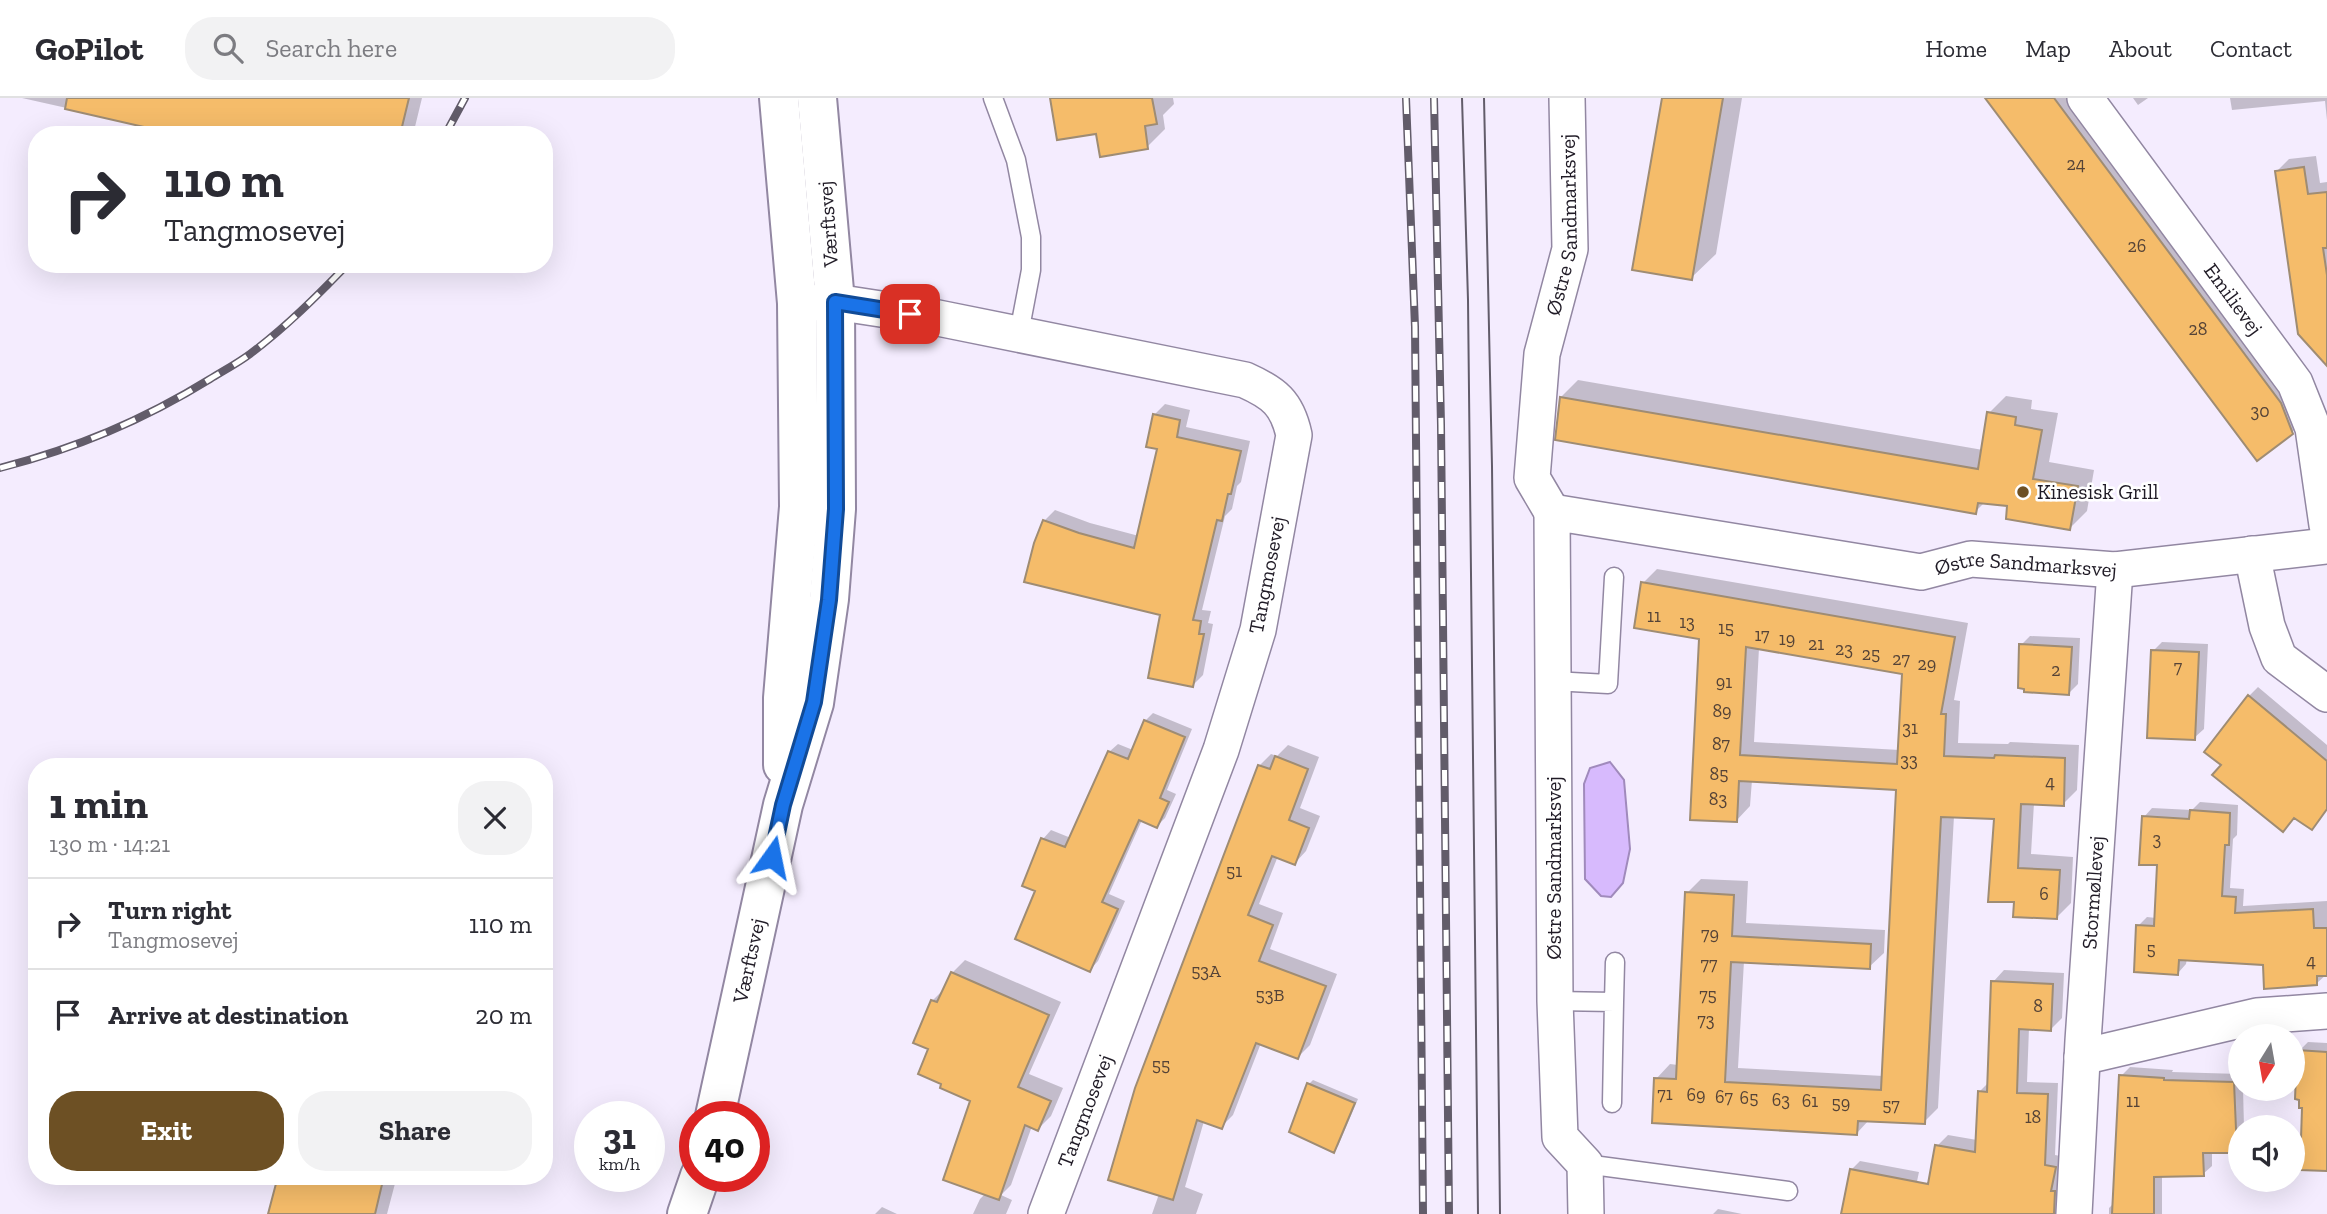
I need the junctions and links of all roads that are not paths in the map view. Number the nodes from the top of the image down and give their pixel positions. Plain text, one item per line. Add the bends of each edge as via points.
1 (779, 98) edge
2 (817, 98) edge
3 (993, 98) edge
4 (1567, 98) edge
5 (2085, 98) edge
6 (835, 302) junction
7 (797, 303) junction
8 (1019, 333) junction
9 (1552, 512) junction
10 (2327, 525) edge
11 (2327, 545) edge
12 (2252, 554) junction
13 (2115, 570) junction
14 (1614, 577) dead end
15 (1553, 681) junction
16 (2327, 694) edge
17 (783, 805) junction
18 (1615, 962) dead end
19 (1555, 1001) junction
20 (1615, 1002) junction
21 (2327, 1011) edge
22 (2082, 1057) junction
23 (718, 1101) edge
24 (1612, 1103) dead end
25 (1585, 1164) junction
26 (1788, 1191) dead end
27 (695, 1192) edge
28 (1053, 1212) edge
29 (688, 1214) edge
30 (1586, 1214) edge
31 (2074, 1214) edge

1 - 7 street, Værftsvej
2 - 6 street, Værftsvej
3 - 8 lane via 1016,160 1031,237 1031,270
4 - 9 street, Østre Sandmarksvej via 1570,249 1542,354 1532,478
5 - 10 street, Emilievej via 2295,383 2313,428
6 - 7 street, Tangmosevej
6 - 8 street, Tangmosevej
6 - 17 street, Værftsvej via 836,509 829,600 814,702
7 - 17 street, Værftsvej via 799,507 783,698
8 - 28 street, Tangmosevej via 1245,380 1278,400 1287,411 1294,435 1258,630 1221,750
9 - 13 street, Østre Sandmarksvej via 1921,572 1971,559
9 - 15 street, Østre Sandmarksvej
11 - 12 street, Østre Sandmarksvej
12 - 13 street, Østre Sandmarksvej
12 - 16 street via 2267,626 2279,658
13 - 22 street, Stormøllevej
14 - 15 lane via 1608,684
15 - 19 street, Østre Sandmarksvej
17 - 23 street, Værftsvej
18 - 20 lane
19 - 20 lane
19 - 25 street, Østre Sandmarksvej via 1560,1138
20 - 24 lane
21 - 22 street via 2257,1016
22 - 31 street, Stormøllevej
25 - 26 lane
25 - 30 street
27 - 29 street

